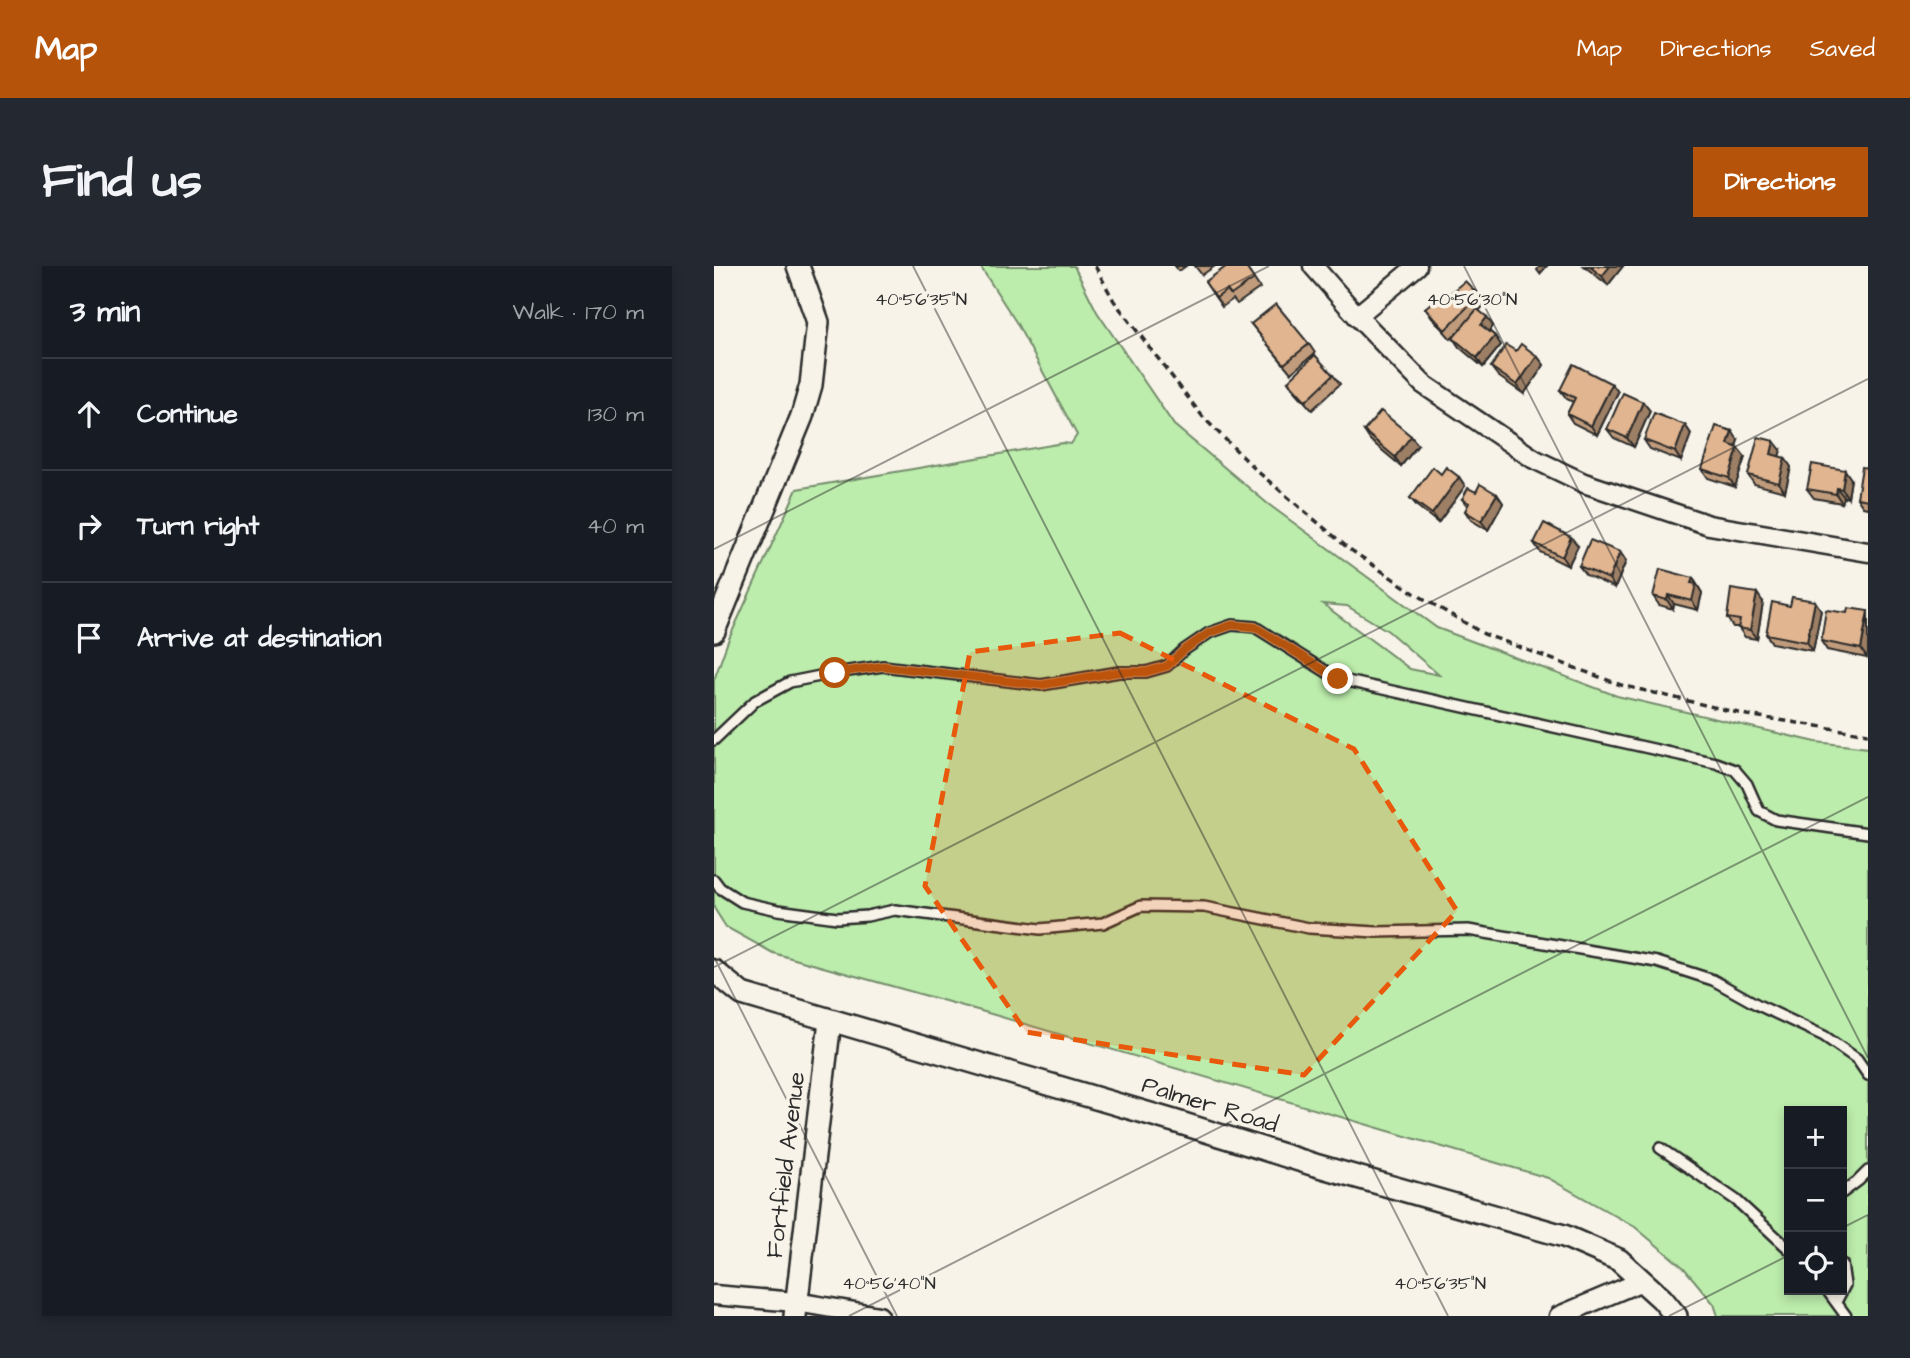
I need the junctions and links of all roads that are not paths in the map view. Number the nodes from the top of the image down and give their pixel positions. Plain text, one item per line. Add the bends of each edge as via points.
1 (798, 266) edge
2 (1313, 266) edge
3 (1417, 266) edge
4 (1357, 316) junction
5 (1868, 552) edge
6 (714, 631) edge
7 (714, 740) edge
8 (1868, 833) edge
9 (714, 880) edge
10 (714, 971) edge
11 (714, 986) edge
12 (742, 995) junction
13 (830, 1021) junction
14 (1868, 1075) edge
15 (1660, 1148) dead end
16 (1868, 1171) edge
17 (1847, 1189) edge
18 (1784, 1244) edge
19 (1642, 1281) junction
20 (714, 1295) edge
21 (1831, 1295) edge
22 (1839, 1295) edge
23 (1836, 1301) junction
24 (795, 1309) edge
25 (879, 1316) edge
26 (1559, 1316) edge
27 (1676, 1316) edge
28 (1846, 1316) edge

1 - 6 street via 818,322 811,385
2 - 4 street
3 - 4 street
4 - 5 street via 1423,384 1534,459 1584,483 1709,525
7 - 8 lane via 755,701 790,682 883,666 1041,685 1146,672 1167,666 1209,633 1232,625 1255,627 1338,679 1716,763 1735,770 1759,811 1776,820
9 - 14 lane via 741,902 838,918 895,910 1040,929 1102,923 1141,905 1159,905 1204,907 1309,928 1468,930 1681,968 1824,1036 1857,1059
10 - 12 street, Palmer Road
11 - 12 street
12 - 13 street, Palmer Road
13 - 19 street, Palmer Road via 1564,1236 1619,1260
13 - 24 street, Fortfield Avenue
15 - 18 lane via 1736,1200
16 - 17 lane
19 - 26 street
19 - 27 street, Palmer Road
20 - 24 street
21 - 23 lane
22 - 23 lane
23 - 28 lane
24 - 25 street

